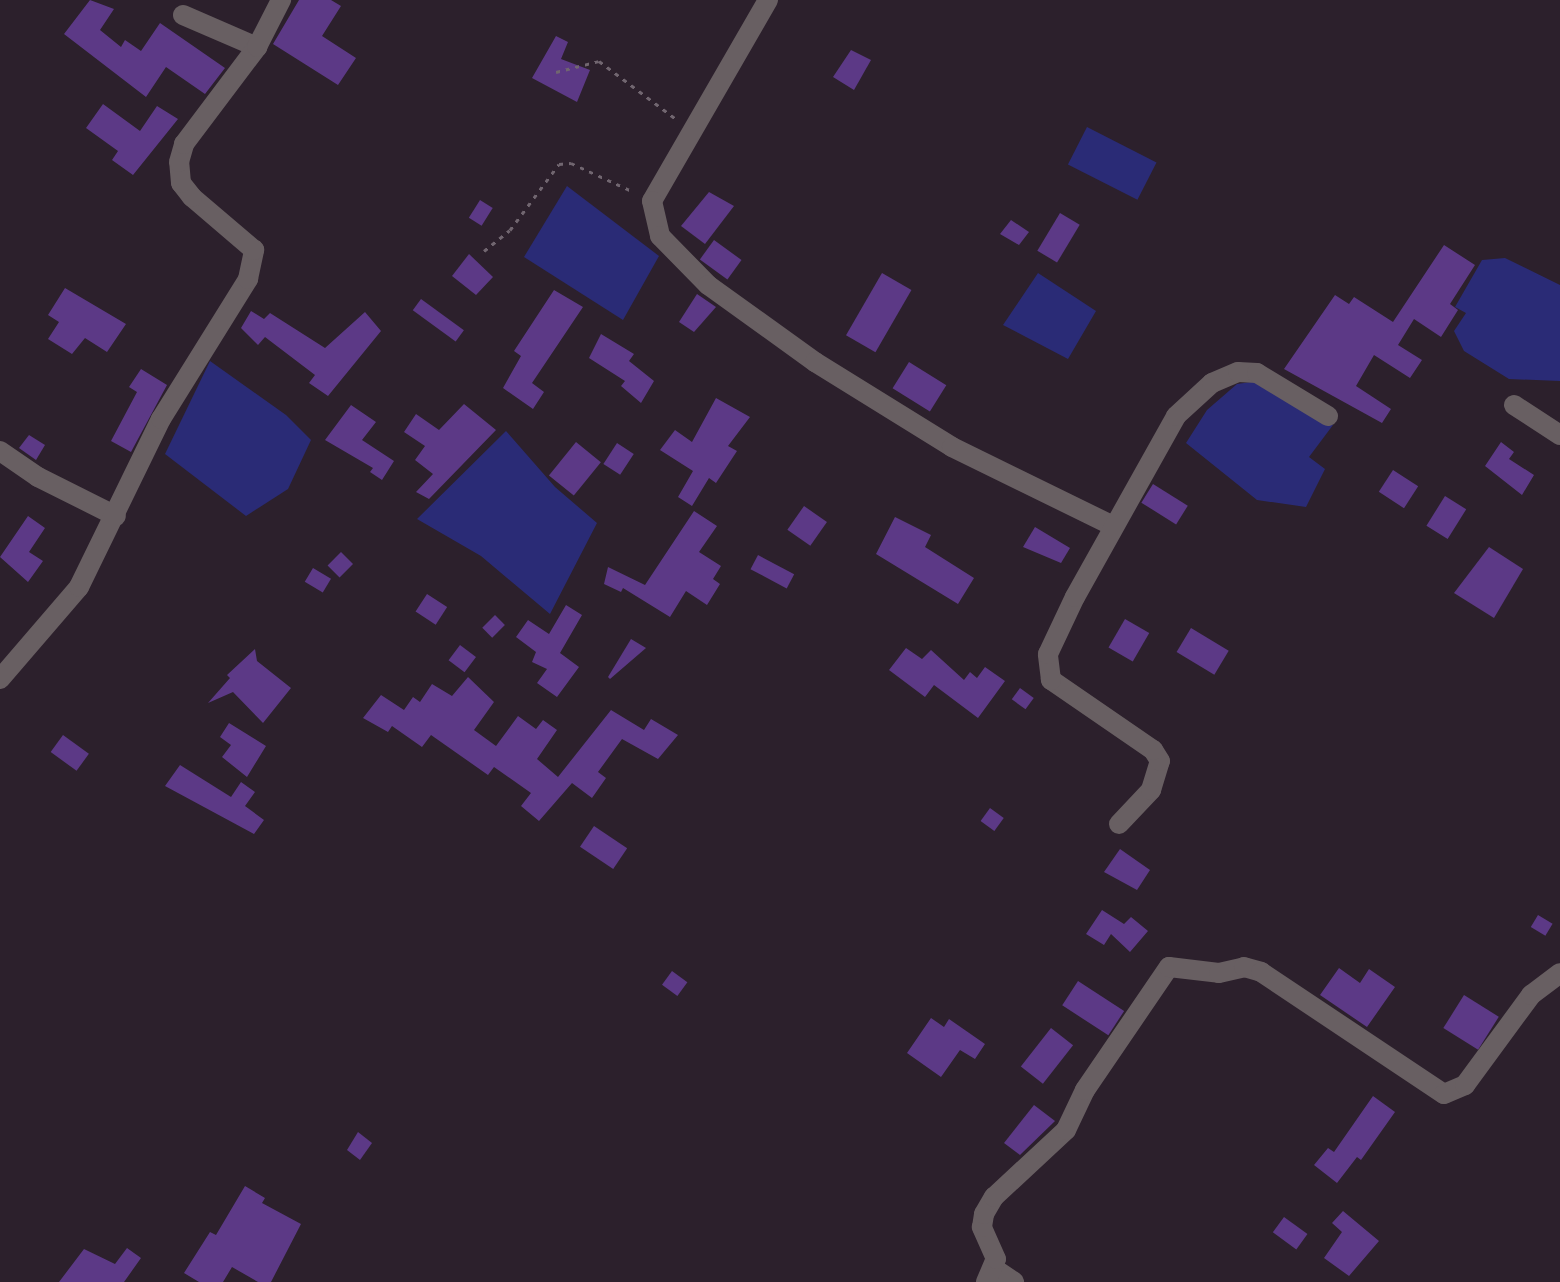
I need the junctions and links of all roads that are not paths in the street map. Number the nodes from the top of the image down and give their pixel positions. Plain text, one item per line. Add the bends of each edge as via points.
1 (281, 0) edge
2 (768, 0) edge
3 (183, 15) dead end
4 (257, 47) junction
5 (1514, 405) dead end
6 (1328, 416) dead end
7 (1560, 435) edge
8 (0, 451) edge
9 (116, 516) junction
10 (1113, 526) junction
11 (0, 679) edge
12 (1119, 824) dead end
13 (1560, 973) edge
14 (990, 1276) edge
15 (1014, 1282) edge

1 - 4 street
2 - 10 street via 652,201 660,236 708,285 815,362 952,447
3 - 4 street
4 - 9 street via 184,144 178,173 192,197 254,250 248,279 161,419
5 - 7 street
6 - 10 street via 1257,373 1224,375 1176,416
8 - 9 street via 38,477
9 - 11 street via 79,587
10 - 12 street via 1068,611 1048,667 1063,693 1153,750 1160,761 1151,790
13 - 14 street via 1531,995 1465,1085 1444,1094 1261,972 1244,967 1219,973 1169,967 1085,1090 1066,1130 994,1197 984,1214 996,1259
14 - 15 street

